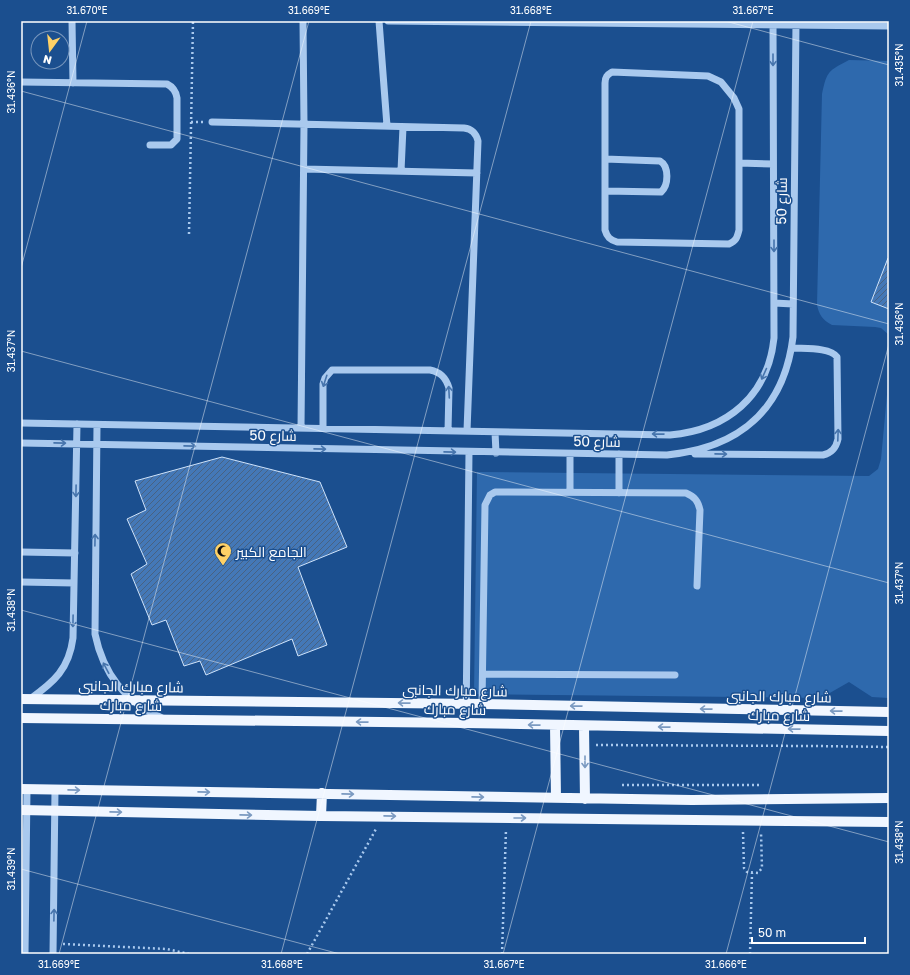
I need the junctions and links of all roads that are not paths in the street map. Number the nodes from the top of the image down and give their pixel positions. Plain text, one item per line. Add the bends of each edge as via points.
1 (72, 21) edge
2 (303, 21) edge
3 (379, 21) edge
4 (388, 21) edge
5 (773, 23) edge
6 (796, 23) edge
7 (889, 26) edge
8 (21, 82) edge
9 (73, 83) junction
10 (212, 122) dead end
11 (304, 125) junction
12 (387, 126) junction
13 (403, 127) junction
14 (150, 145) dead end
15 (605, 159) junction
16 (739, 162) junction
17 (773, 164) junction
18 (304, 169) junction
19 (401, 171) junction
20 (477, 173) junction
21 (605, 191) junction
22 (774, 303) junction
23 (793, 304) junction
24 (792, 348) junction
25 (21, 423) edge
26 (77, 424) junction
27 (97, 425) junction
28 (301, 428) junction
29 (323, 428) junction
30 (448, 431) junction
31 (467, 431) junction
32 (495, 432) junction
33 (21, 443) edge
34 (77, 443) junction
35 (96, 444) junction
36 (469, 452) junction
37 (496, 453) junction
38 (570, 454) junction
39 (619, 454) junction
40 (682, 454) junction
41 (570, 492) junction
42 (620, 493) junction
43 (21, 552) edge
44 (75, 553) junction
45 (21, 582) edge
46 (74, 583) junction
47 (698, 586) dead end
48 (483, 674) junction
49 (675, 675) dead end
50 (26, 699) edge
51 (93, 700) junction
52 (132, 700) junction
53 (466, 704) junction
54 (482, 704) junction
55 (853, 711) junction
56 (889, 712) edge
57 (21, 718) edge
58 (94, 718) junction
59 (166, 719) junction
60 (466, 723) junction
61 (556, 725) junction
62 (584, 726) junction
63 (853, 730) junction
64 (889, 731) edge
65 (24, 789) edge
66 (55, 790) junction
67 (322, 794) junction
68 (556, 798) junction
69 (889, 798) edge
70 (585, 799) junction
71 (24, 810) edge
72 (55, 811) junction
73 (321, 816) junction
74 (889, 822) edge
75 (25, 954) edge
76 (53, 954) edge

1 - 9 street
2 - 11 street
3 - 12 street
4 - 5 street
5 - 6 street
5 -> 17 street, شارع 50
6 - 7 street
6 - 23 street, شارع 50
8 - 9 street
9 - 14 street via 160,83 172,87 178,98 177,138 171,145
10 - 11 street
11 - 12 street
11 - 18 street
12 - 13 street
13 - 19 street
13 - 20 street via 469,129 477,136 478,141
15 - 16 street via 604,83 608,74 612,72 702,75 721,82 739,109
15 - 21 street
15 - 21 street via 660,161 666,167 666,185 660,192
16 - 17 street
16 - 21 street via 738,237 729,244 611,240 605,230
17 -> 22 street, شارع 50
18 - 19 street
18 - 28 street
19 - 20 street
20 - 31 street
22 - 23 street
22 -> 32 street, شارع 50 via 773,350 760,385 733,414 714,424 695,431 670,434
23 - 24 street, شارع 50
24 - 40 street, شارع 50 via 782,381 755,420 713,446
40 -> 24 street via 823,455 832,452 838,439 837,357 827,351
25 - 26 street, شارع 50
26 - 27 street, شارع 50
26 - 34 street
27 - 28 street, شارع 50
27 - 35 street
28 - 29 street, شارع 50
29 - 30 street, شارع 50
30 -> 29 street via 448,382 439,373 430,370 332,370 323,384
30 - 31 street, شارع 50
31 - 32 street, شارع 50
32 - 37 street
33 -> 34 street, شارع 50
34 - 35 street, شارع 50
34 -> 44 street
35 -> 36 street, شارع 50
52 -> 35 street via 107,670 99,653 95,634
36 - 37 street, شارع 50
36 - 53 street
37 - 38 street, شارع 50
38 - 39 street, شارع 50
38 - 41 street
39 - 40 street, شارع 50
39 - 42 street
41 - 42 street
41 - 48 street via 495,492 486,499
42 - 47 street via 686,493 696,499 700,510
43 - 44 street
44 - 46 street
45 - 46 street
46 -> 50 street via 73,638 69,657 54,681
48 - 49 street
48 - 54 street
50 - 51 main road, شارع مبارك الجانبى
51 - 52 main road, شارع مبارك الجانبى
51 - 58 main road
53 -> 52 main road, شارع مبارك الجانبى
52 - 59 street
53 - 54 main road, شارع مبارك الجانبى
53 - 60 street
55 -> 54 main road, شارع مبارك الجانبى
55 - 56 main road, شارع مبارك الجانبى
55 - 63 main road
57 - 58 main road, شارع مبارك
58 - 59 main road, شارع مبارك
60 -> 59 main road, شارع مبارك
61 -> 60 main road, شارع مبارك
61 - 62 main road, شارع مبارك
61 - 68 main road
63 -> 62 main road, شارع مبارك
62 -> 70 main road
63 - 64 main road, شارع مبارك
65 - 66 main road
65 - 71 street
66 -> 67 main road
66 - 72 street
67 -> 68 main road
67 - 73 main road
68 - 70 main road
69 - 70 main road
71 - 72 main road
71 - 75 street
72 -> 73 main road
76 -> 72 street
73 -> 74 main road

